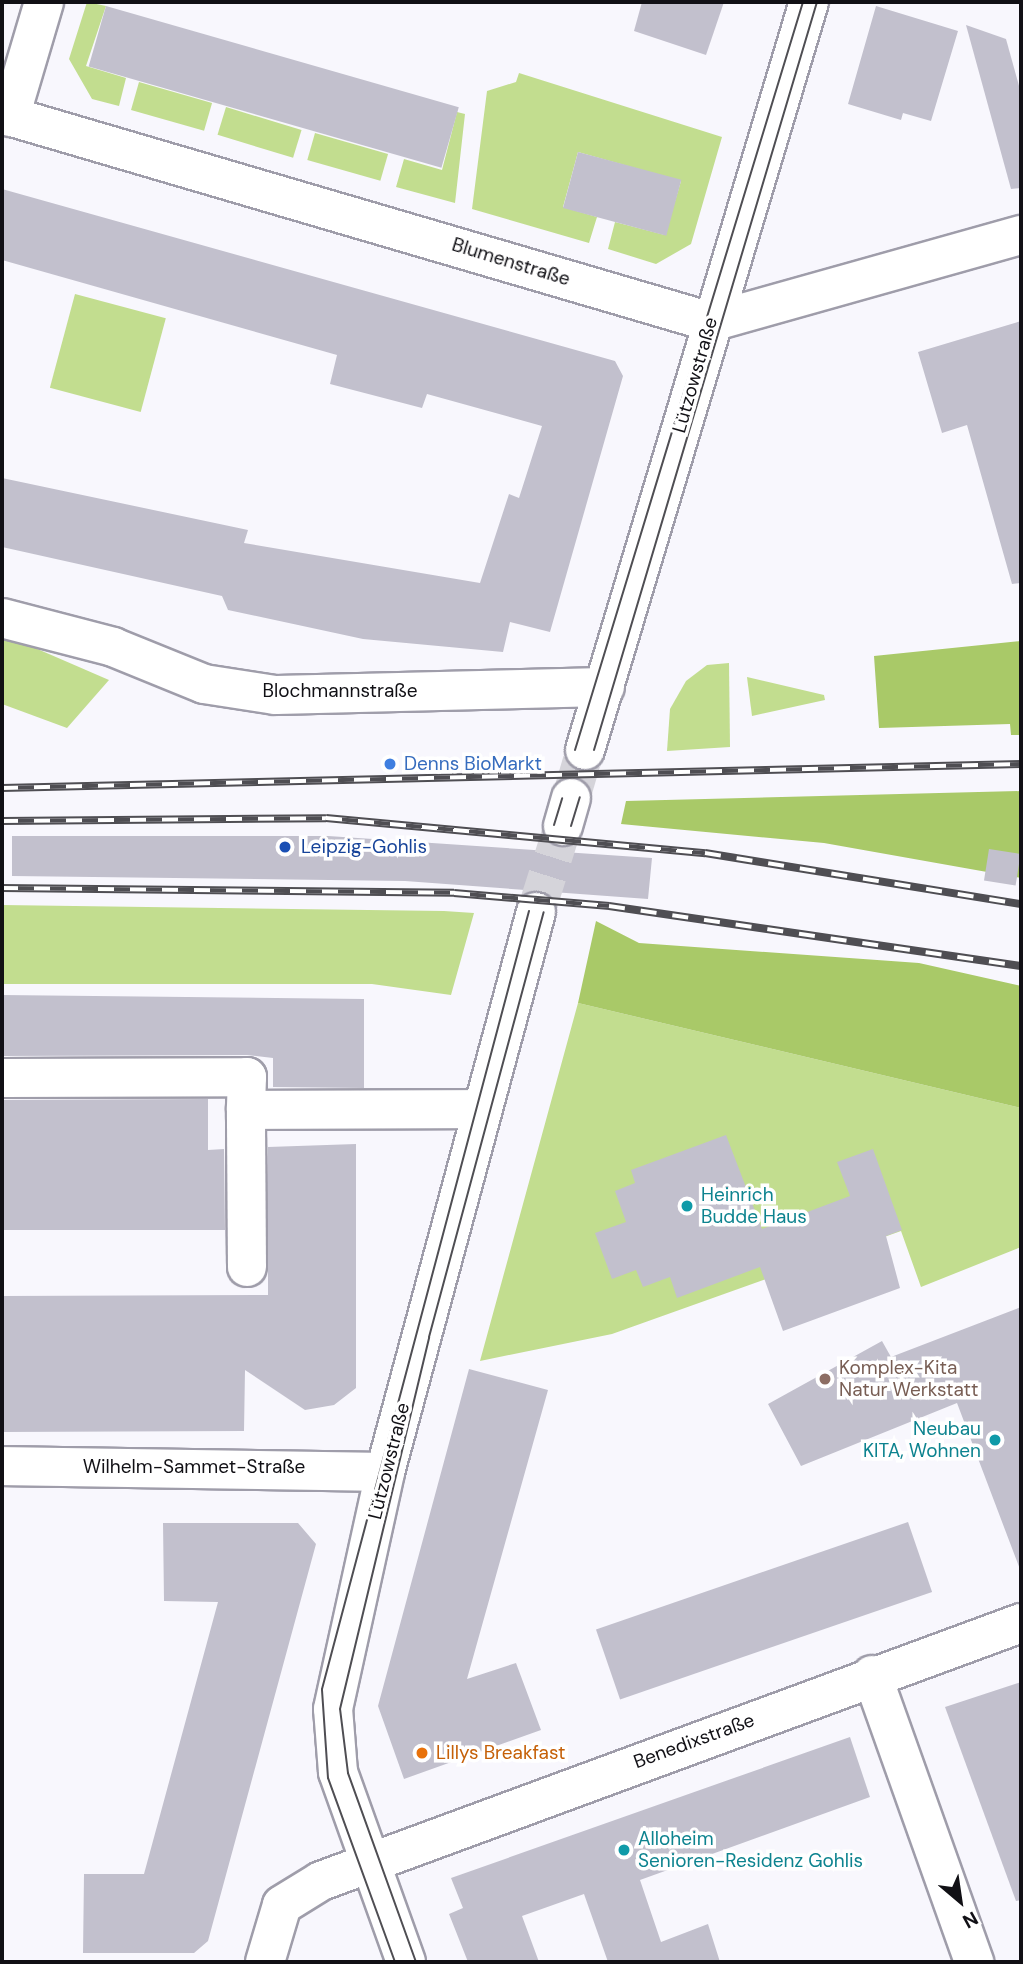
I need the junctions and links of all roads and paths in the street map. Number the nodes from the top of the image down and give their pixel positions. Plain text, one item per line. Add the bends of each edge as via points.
1 (44, 2) edge
2 (809, 2) edge
3 (6, 115) edge
4 (1021, 235) edge
5 (710, 322) junction
6 (2, 618) edge
7 (605, 687) junction
8 (585, 750) tunnel mouth
9 (536, 912) tunnel mouth
10 (2, 1078) edge
11 (482, 1109) junction
12 (246, 1110) junction
13 (247, 1267) dead end
14 (2, 1466) edge
15 (385, 1472) junction
16 (1021, 1623) edge
17 (872, 1675) junction
18 (368, 1861) junction
19 (265, 1962) edge
20 (406, 1962) edge
21 (975, 1962) edge

1 - 3 street
2 - 5 street, Lützowstraße
3 - 5 street, Blumenstraße
4 - 5 street
5 - 7 street, Lützowstraße
6 - 7 street, Blochmannstraße via 113,647 204,684 275,695
7 - 8 street, Lützowstraße
9 - 11 street, Lützowstraße
10 - 12 street via 247,1077
11 - 12 street
11 - 15 street, Lützowstraße
12 - 13 street
14 - 15 street, Wilhelm-Sammet-Straße
15 - 18 street, Lützowstraße via 333,1709 338,1772
16 - 17 street, Benedixstraße
17 - 18 street, Benedixstraße
17 - 21 street
18 - 19 street via 282,1905
18 - 20 street, Lützowstraße

